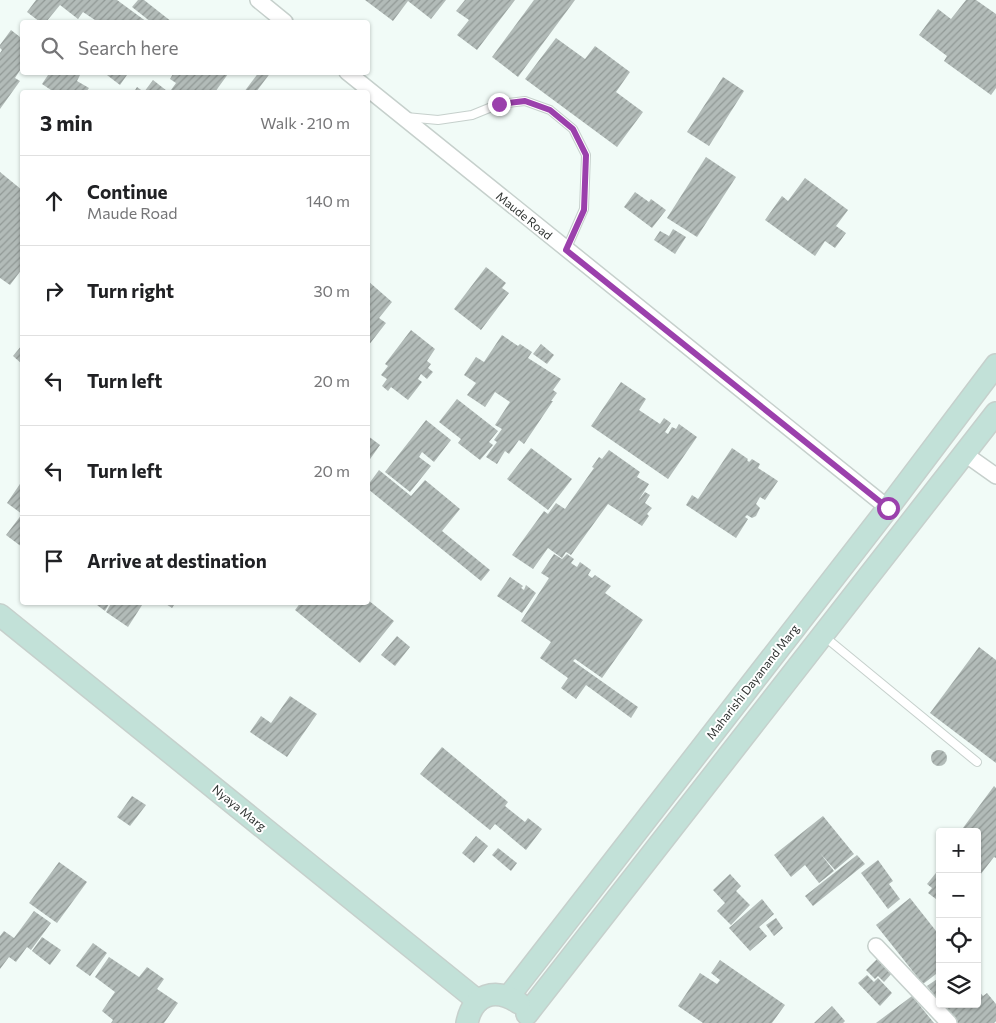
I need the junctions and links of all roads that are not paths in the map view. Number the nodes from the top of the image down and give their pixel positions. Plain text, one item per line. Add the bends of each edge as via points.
1 (258, 0) edge
2 (283, 20) edge
3 (351, 75) edge
4 (369, 90) edge
5 (370, 91) edge
6 (401, 116) junction
7 (566, 250) junction
8 (996, 365) edge
9 (996, 413) edge
10 (965, 454) junction
11 (996, 476) edge
12 (888, 508) junction
13 (0, 615) edge
14 (823, 635) junction
15 (977, 762) dead end
16 (876, 946) dead end
17 (508, 996) junction
18 (478, 1001) junction
19 (527, 1019) edge
20 (467, 1023) edge
21 (949, 1023) edge

1 - 2 street
3 - 4 street, Maude Road
5 - 6 street, Maude Road
6 - 7 street, Maude Road
6 - 7 lane via 438,120 472,115 499,104 525,101 550,110 573,129 586,155 584,210
7 - 12 street, Maude Road
8 - 12 street, Maharishi Dayanand Marg
9 - 10 street
10 - 11 street
10 - 14 street
12 - 17 street, Maharishi Dayanand Marg
13 - 18 street, Nyaya Marg
14 - 15 lane
14 - 19 street
16 - 21 street
17 - 18 street via 498,994
17 - 19 street via 519,1003
18 - 20 street via 469,1013

